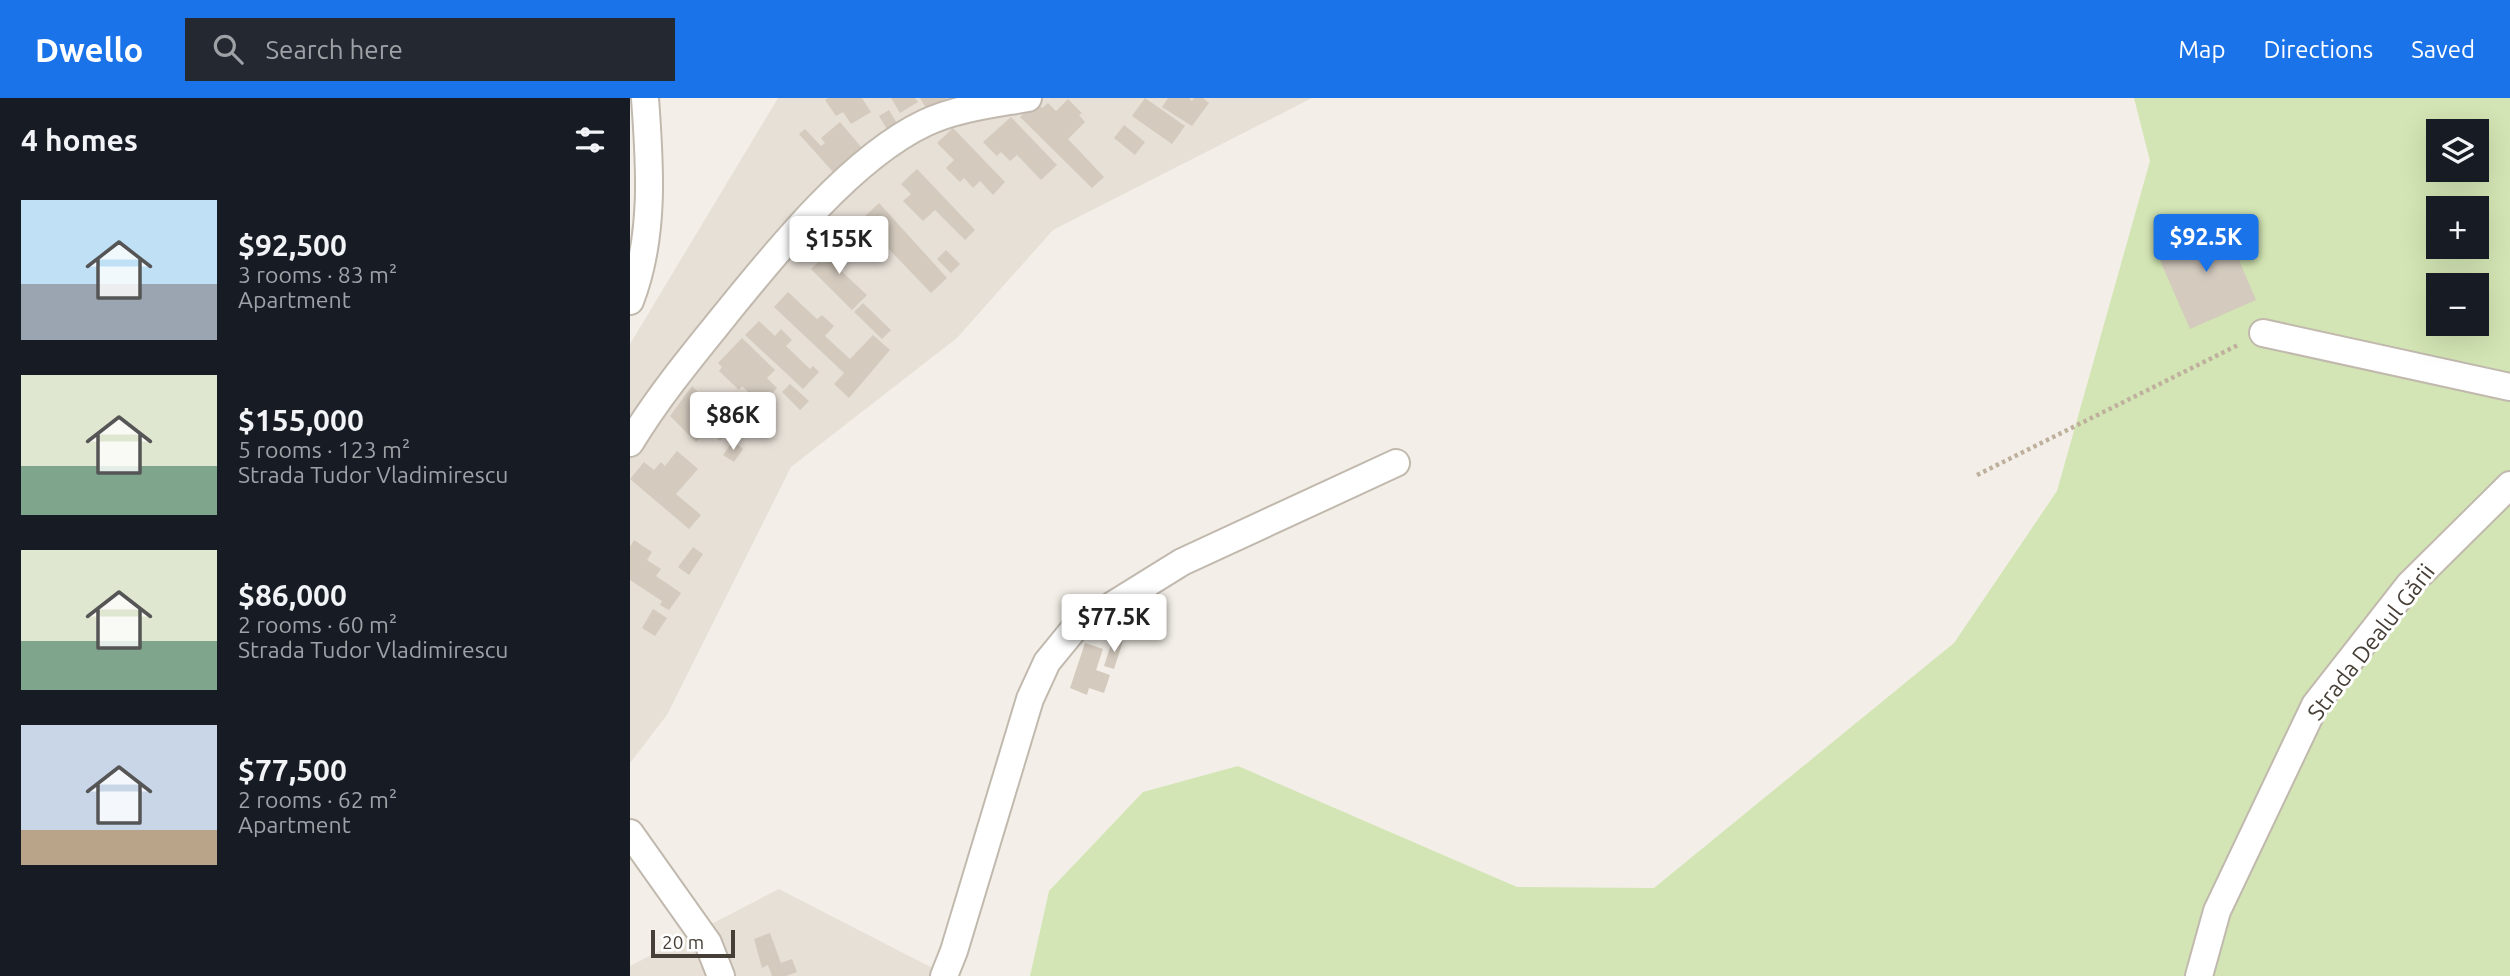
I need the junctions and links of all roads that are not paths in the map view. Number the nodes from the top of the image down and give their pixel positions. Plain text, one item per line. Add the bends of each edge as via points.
1 (645, 98) edge
2 (1028, 98) edge
3 (630, 301) edge
4 (2263, 333) road end
5 (2510, 387) edge
6 (630, 443) edge
7 (1396, 463) dead end
8 (2510, 485) edge
9 (630, 833) edge
10 (721, 976) edge
11 (944, 976) edge
12 (2199, 976) edge

1 - 3 street via 646,246
2 - 6 street via 925,123 893,141 849,178 757,276 656,401
4 - 5 street
7 - 11 street via 1182,562 1074,629 1047,662 1030,699
8 - 12 street, Strada Dealul Gării via 2409,585 2315,705 2217,911
9 - 10 street via 708,943

